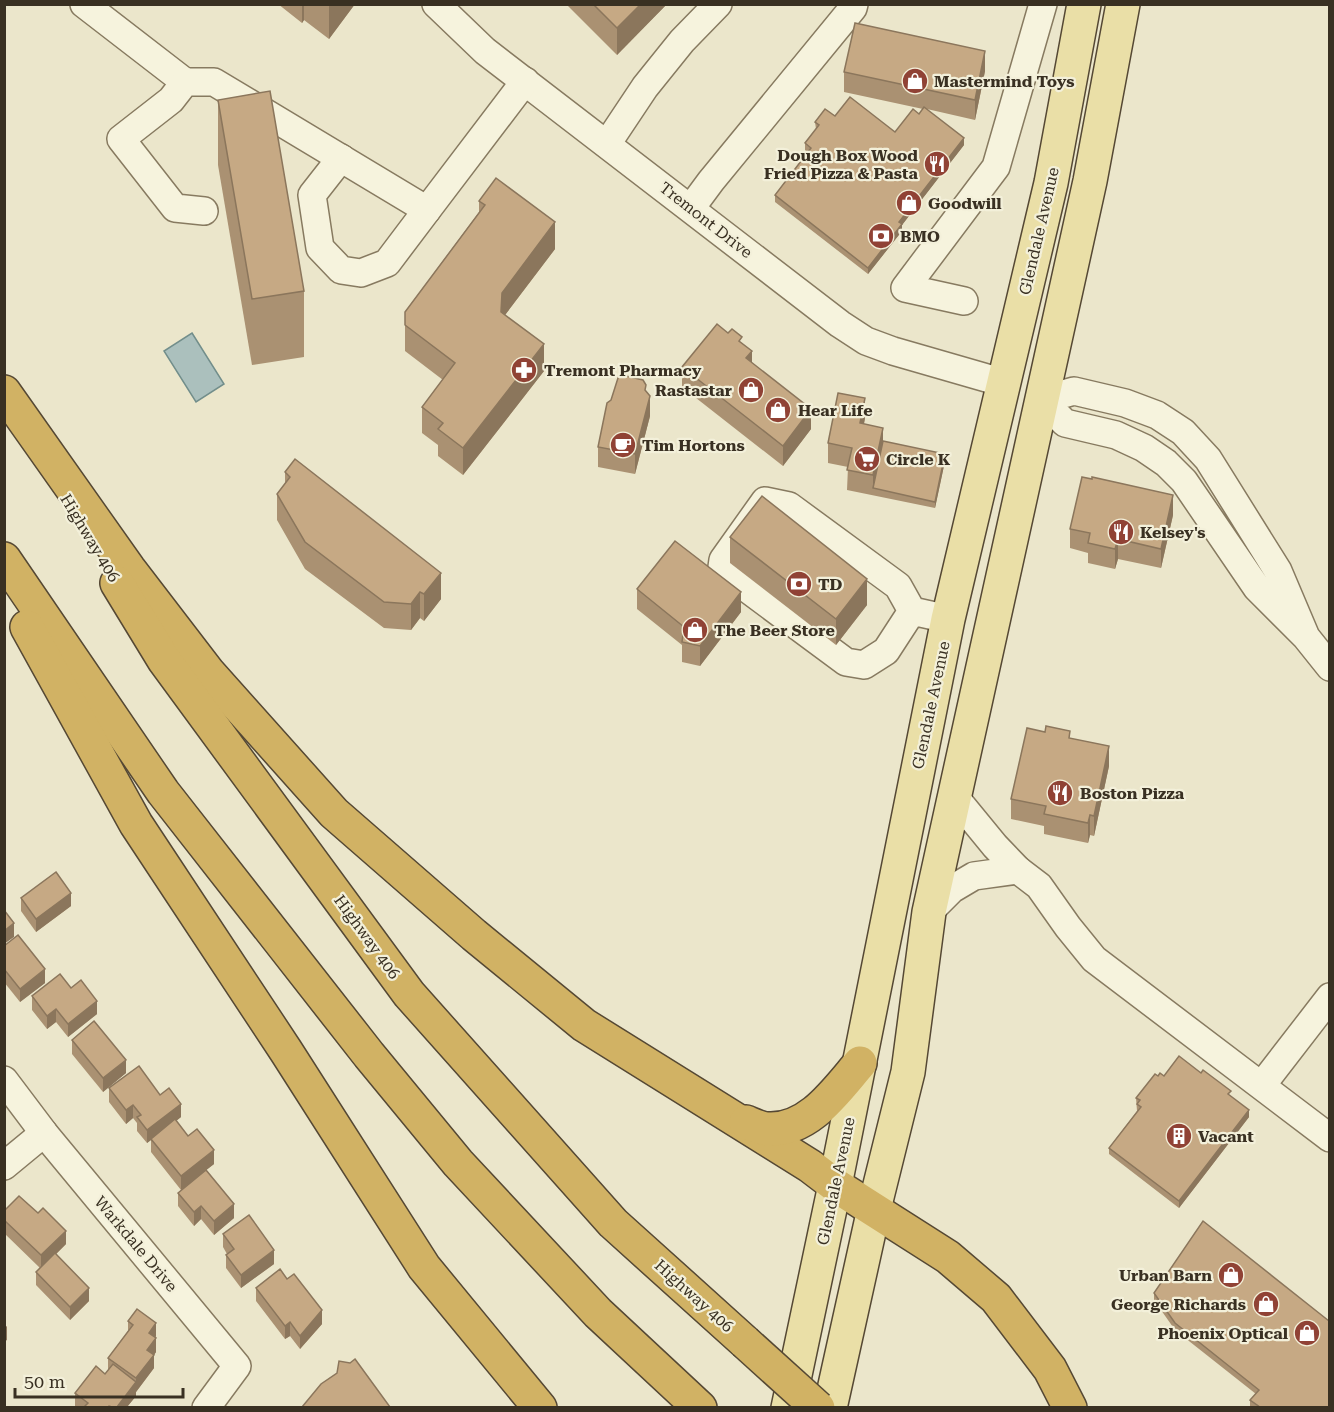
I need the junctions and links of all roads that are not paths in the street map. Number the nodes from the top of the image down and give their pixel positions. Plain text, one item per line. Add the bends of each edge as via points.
1 (84, 4) edge
2 (436, 4) edge
3 (718, 4) edge
4 (854, 4) edge
5 (1043, 4) edge
6 (1084, 4) edge
7 (1123, 4) edge
8 (525, 81) junction
9 (185, 82) junction
10 (607, 144) junction
11 (341, 158) junction
12 (691, 208) junction
13 (427, 210) junction
14 (204, 211) dead end
15 (964, 301) dead end
16 (1004, 383) junction
17 (4, 394) edge
18 (1042, 400) junction
19 (4, 560) edge
20 (4, 585) edge
21 (912, 610) junction
22 (948, 619) junction
23 (1329, 667) edge
24 (954, 796) junction
25 (1018, 870) junction
26 (929, 912) junction
27 (1329, 997) edge
28 (860, 1063) junction
29 (4, 1080) edge
30 (1262, 1085) junction
31 (724, 1114) junction
32 (44, 1133) junction
33 (1329, 1138) edge
34 (4, 1166) edge
35 (836, 1185) junction
36 (874, 1209) junction
37 (206, 1407) edge
38 (540, 1407) edge
39 (700, 1407) edge
40 (788, 1407) edge
41 (818, 1407) edge
42 (830, 1407) edge
43 (1070, 1407) edge

1 - 9 street
2 - 8 street, Tremont Drive via 485,51
3 - 10 street via 645,87
4 - 12 street
5 - 15 street via 996,166 905,288
6 - 16 main road, Glendale Avenue via 1051,183
7 - 18 main road via 1090,181
8 - 10 street, Tremont Drive
8 - 13 street
9 - 11 street via 214,82
9 - 14 street via 171,100 122,140 175,208
10 - 12 street, Tremont Drive
11 - 13 street
11 - 13 street via 312,195 320,248 341,270 362,273 387,263
12 - 16 street, Tremont Drive via 866,341
16 - 18 main road
16 - 22 main road, Glendale Avenue
17 - 31 highway via 208,672 334,813 474,936 584,1025
17 - 41 highway, Highway 406, bridge via 164,660 409,994 613,1223
18 - 23 street via 1065,423 1116,435 1166,463 1184,481 1257,588 1306,637
18 - 24 main road
19 - 39 highway via 163,792 376,1064 458,1163 598,1313
20 - 38 highway via 135,824 424,1267
21 - 21 street via 886,651 864,665 846,662 726,573 723,560 765,501 789,506 898,586
21 - 22 street
22 - 28 main road, Glendale Avenue
24 - 25 street
24 - 26 main road
25 - 26 street via 974,876 952,889
25 - 30 street via 1039,886 1094,959
26 - 36 main road via 908,1072
27 - 30 street
28 - 31 highway via 816,1111 801,1121 766,1129
28 - 35 main road, Glendale Avenue
29 - 32 street, Warkdale Drive
30 - 33 street
31 - 35 highway
32 - 34 street
32 - 37 street, Warkdale Drive via 237,1366
35 - 36 highway
35 - 40 main road, Glendale Avenue
36 - 42 main road
36 - 43 highway via 948,1257 996,1298 1050,1369

